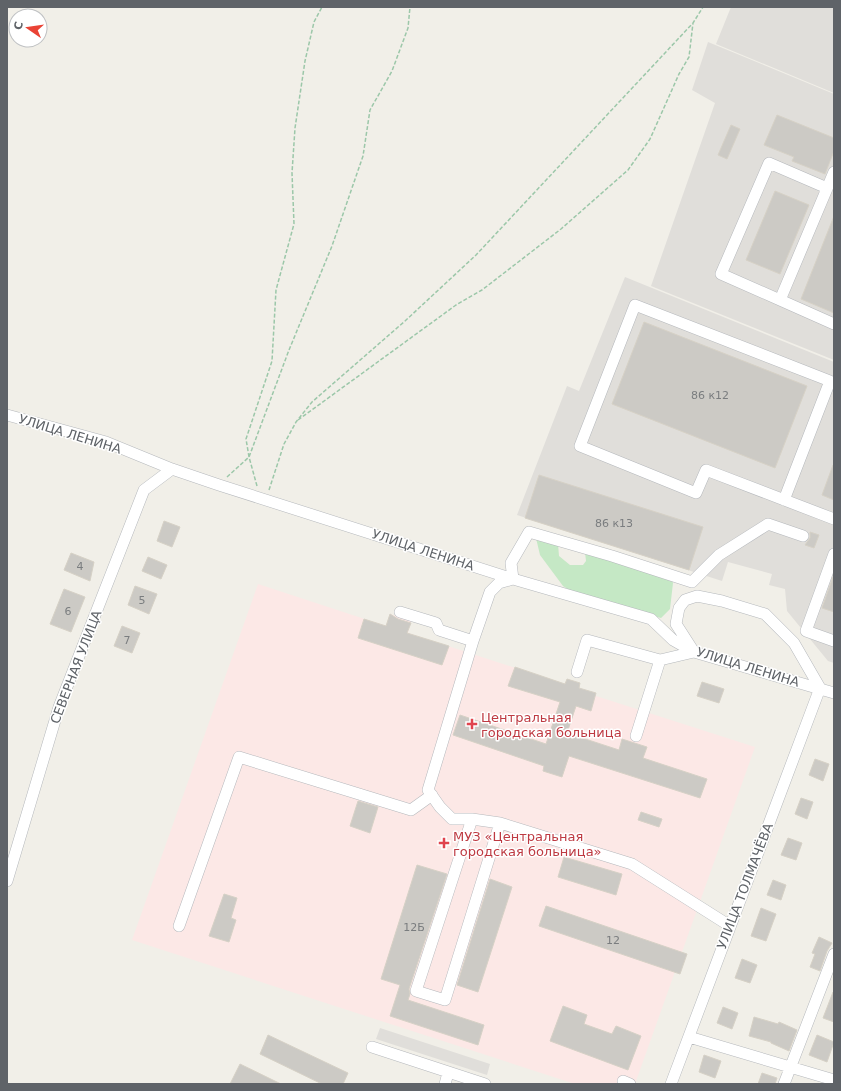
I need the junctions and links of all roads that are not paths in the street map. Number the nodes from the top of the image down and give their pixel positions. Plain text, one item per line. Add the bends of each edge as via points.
1 (834, 172) edge
2 (828, 188) junction
3 (780, 300) junction
4 (834, 324) edge
5 (7, 415) edge
6 (172, 469) junction
7 (784, 500) junction
8 (834, 519) edge
9 (803, 536) dead end
10 (834, 554) edge
11 (513, 579) junction
12 (400, 612) dead end
13 (473, 641) junction
14 (834, 641) edge
15 (694, 652) junction
16 (660, 660) junction
17 (577, 672) dead end
18 (820, 688) junction
19 (834, 693) edge
20 (636, 736) dead end
21 (432, 795) junction
22 (472, 819) junction
23 (500, 823) junction
24 (7, 881) edge
25 (179, 926) dead end
26 (730, 926) junction
27 (834, 954) edge
28 (689, 1037) junction
29 (372, 1047) dead end
30 (790, 1067) junction
31 (448, 1073) junction
32 (834, 1080) edge
33 (445, 1084) edge
34 (485, 1084) edge
35 (671, 1084) edge
36 (784, 1084) edge

1 - 2 street
2 - 3 street
2 - 3 street via 769,163 721,274
3 - 4 street
5 - 6 street, УЛИЦА ЛЕНИНА via 106,442
6 - 11 street, УЛИЦА ЛЕНИНА
6 - 24 street, СЕВЕРНАЯ УЛИЦА via 144,490 59,707
7 - 7 street via 706,470 696,493 580,446 635,305 830,381
7 - 8 street
9 - 11 street via 768,524 719,555 692,582 529,532 510,563
10 - 14 street via 806,631
11 - 13 street via 499,583 490,592
11 - 15 street, УЛИЦА ЛЕНИНА via 651,619 673,640
12 - 13 street via 436,623 439,630
13 - 21 street via 428,790
15 - 16 street
15 - 18 street, УЛИЦА ЛЕНИНА
15 - 18 street via 676,624 679,608 685,600 697,596 742,606 765,614 794,643
16 - 17 street via 587,640
16 - 20 street
18 - 19 street, УЛИЦА ЛЕНИНА
18 - 26 street, УЛИЦА ТОЛМАЧЁВА
21 - 22 street via 452,819
21 - 25 street via 411,810 240,756
22 - 23 street
22 - 23 street via 416,991 445,1000
23 - 26 street via 632,864
26 - 28 street, УЛИЦА ТОЛМАЧЁВА
27 - 30 street
28 - 30 street
28 - 35 street, УЛИЦА ТОЛМАЧЁВА
29 - 31 street
30 - 32 street
30 - 36 street
31 - 33 street
31 - 34 street

